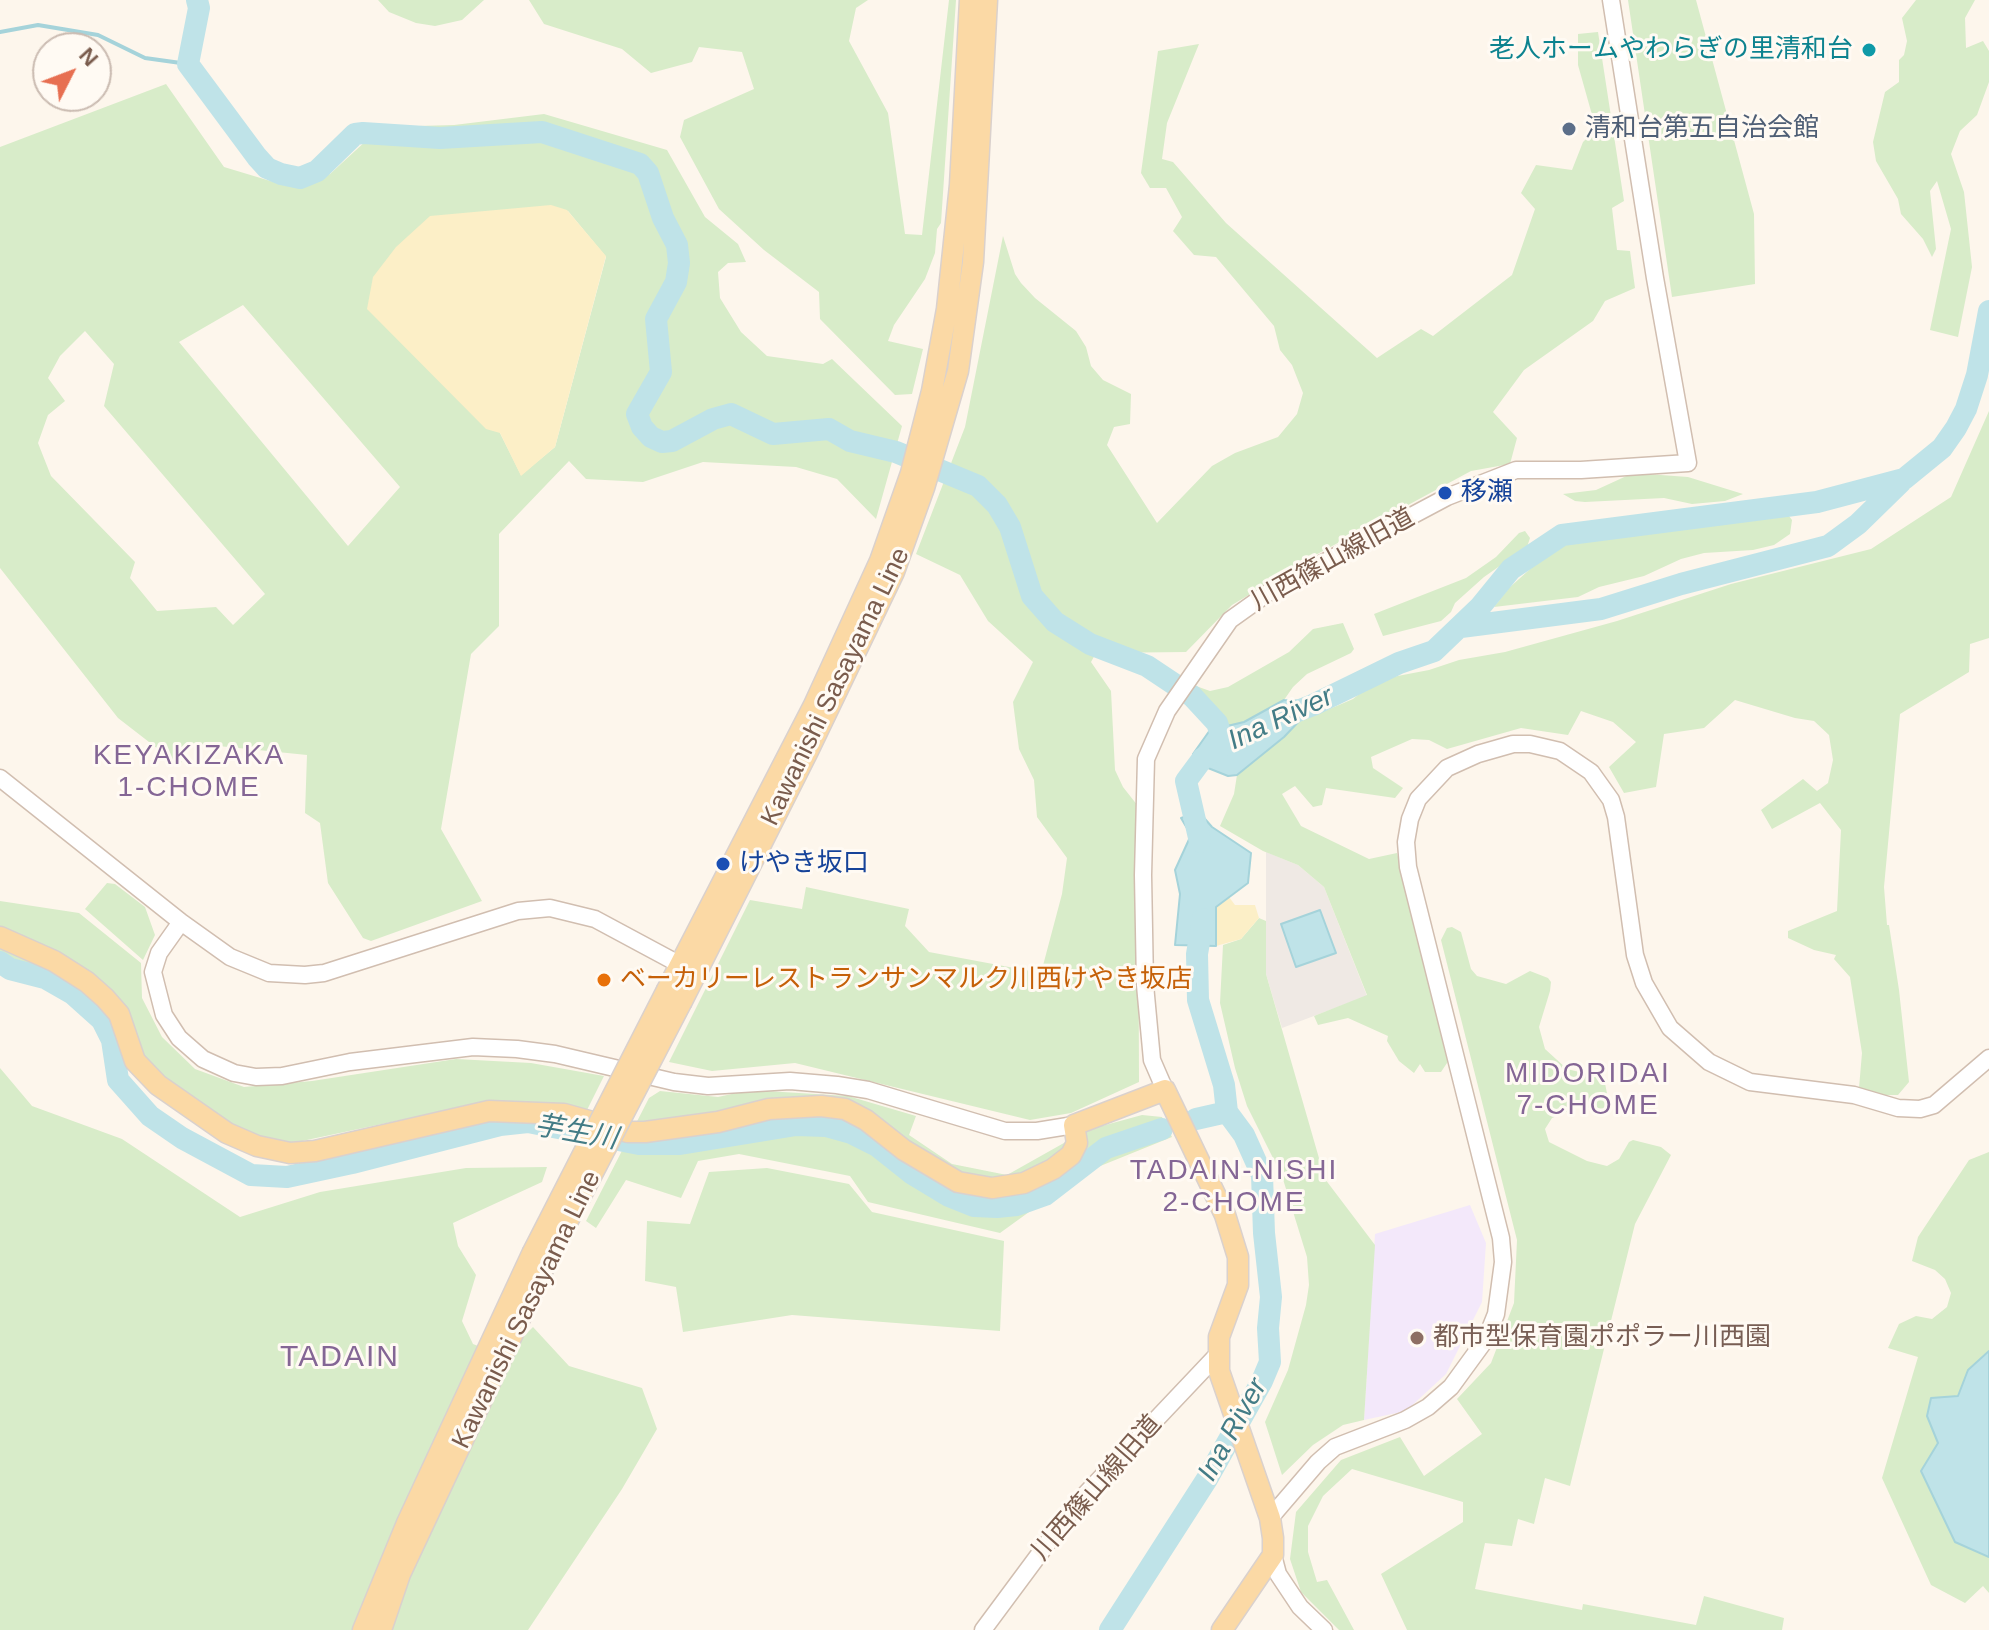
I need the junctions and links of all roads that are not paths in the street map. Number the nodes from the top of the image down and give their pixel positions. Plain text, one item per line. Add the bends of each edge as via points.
1 (970, 0) edge
2 (987, 0) edge
3 (1611, 0) edge
4 (963, 260) junction
5 (0, 778) edge
6 (181, 922) junction
7 (0, 937) edge
8 (687, 968) junction
9 (1989, 1058) edge
10 (1165, 1090) junction
11 (1074, 1125) junction
12 (539, 1260) junction
13 (1219, 1362) junction
14 (1270, 1518) junction
15 (1273, 1555) junction
16 (363, 1630) edge
17 (381, 1630) edge
18 (983, 1630) edge
19 (1222, 1630) edge
20 (1324, 1630) edge

1 - 4 main road, Kawanishi Sasayama Line
2 - 4 main road, Kawanishi Sasayama Line
3 - 10 street, 川西篠山線旧道 via 1688,463 1516,470 1447,497 1272,590 1230,620 1167,711 1146,759 1145,985 1152,1060
4 - 8 main road, Kawanishi Sasayama Line via 958,371 924,488 808,751
5 - 6 street
6 - 8 street via 230,957 269,973 305,975 349,966 518,911 550,908 595,919
6 - 11 street via 159,953 153,972 164,1015 179,1038 203,1059 234,1073 282,1076 473,1047 517,1049 708,1086 790,1081 868,1090 1005,1131
7 - 11 main road via 54,961 105,998 119,1014 135,1061 158,1085 227,1133 290,1153 489,1111 564,1114 645,1132 769,1109 821,1106 845,1109 866,1120 958,1182 992,1188 1024,1183 1053,1169 1077,1143
8 - 12 main road, Kawanishi Sasayama Line, bridge
9 - 14 street via 1934,1105 1920,1109 1750,1082 1709,1062 1670,1028 1644,983 1635,955 1616,817 1591,772 1560,751 1530,744 1478,754 1447,768 1418,799 1410,819 1408,867 1501,1238 1496,1314 1486,1339 1451,1387 1405,1420 1335,1447
10 - 11 main road
10 - 13 main road via 1225,1215 1238,1257 1238,1285 1219,1337
12 - 16 main road, Kawanishi Sasayama Line via 407,1523
12 - 17 main road, Kawanishi Sasayama Line via 400,1574
13 - 14 main road
13 - 18 street, 川西篠山線旧道 via 1078,1502
14 - 15 main road
15 - 19 main road
15 - 20 street via 1278,1574 1300,1607

